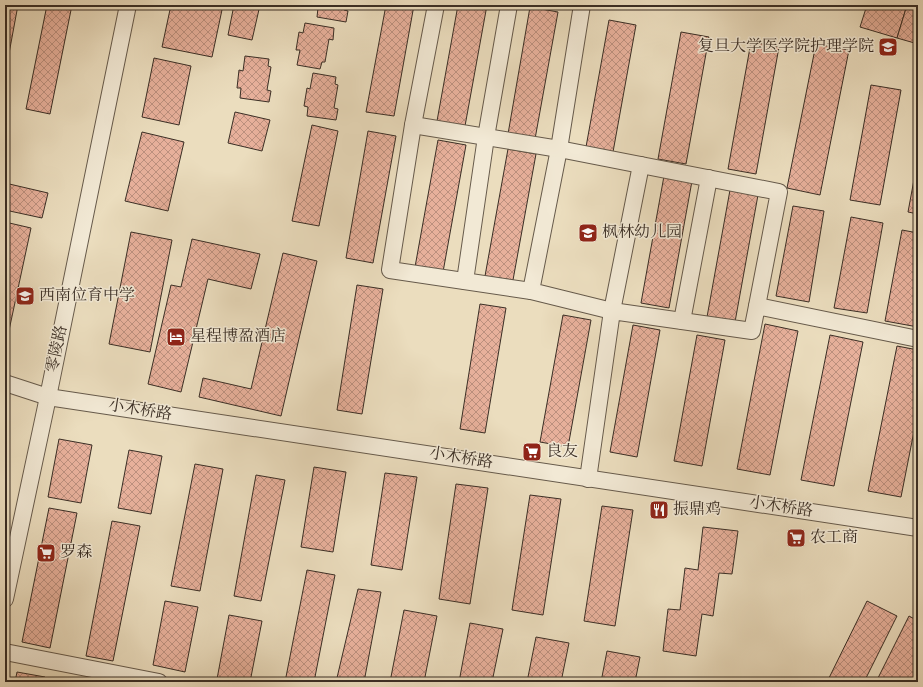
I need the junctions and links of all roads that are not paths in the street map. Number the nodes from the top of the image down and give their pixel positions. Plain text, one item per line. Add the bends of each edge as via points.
1 (128, 5) edge
2 (436, 5) edge
3 (509, 5) edge
4 (582, 5) edge
5 (413, 125) junction
6 (486, 137) junction
7 (559, 149) junction
8 (641, 165) junction
9 (709, 178) junction
10 (465, 281) junction
11 (531, 291) junction
12 (757, 306) junction
13 (612, 311) junction
14 (682, 321) junction
15 (918, 339) edge
16 (5, 383) edge
17 (48, 397) junction
18 (588, 479) junction
19 (918, 528) edge
20 (5, 599) edge
21 (5, 652) edge
22 (159, 682) edge

1 - 17 street, 零陵路
2 - 5 street
3 - 6 street
4 - 7 street
5 - 6 street
5 - 10 street via 390,270
6 - 7 street
6 - 10 street
7 - 8 street
7 - 11 street
8 - 9 street
8 - 13 street
9 - 12 street via 779,192
9 - 14 street
10 - 11 street
11 - 13 street
12 - 14 street via 752,331
12 - 15 street
13 - 14 street
13 - 18 street
16 - 17 street, 小木桥路
17 - 18 street, 小木桥路
17 - 20 street, 零陵路
18 - 19 street, 小木桥路
21 - 22 street

